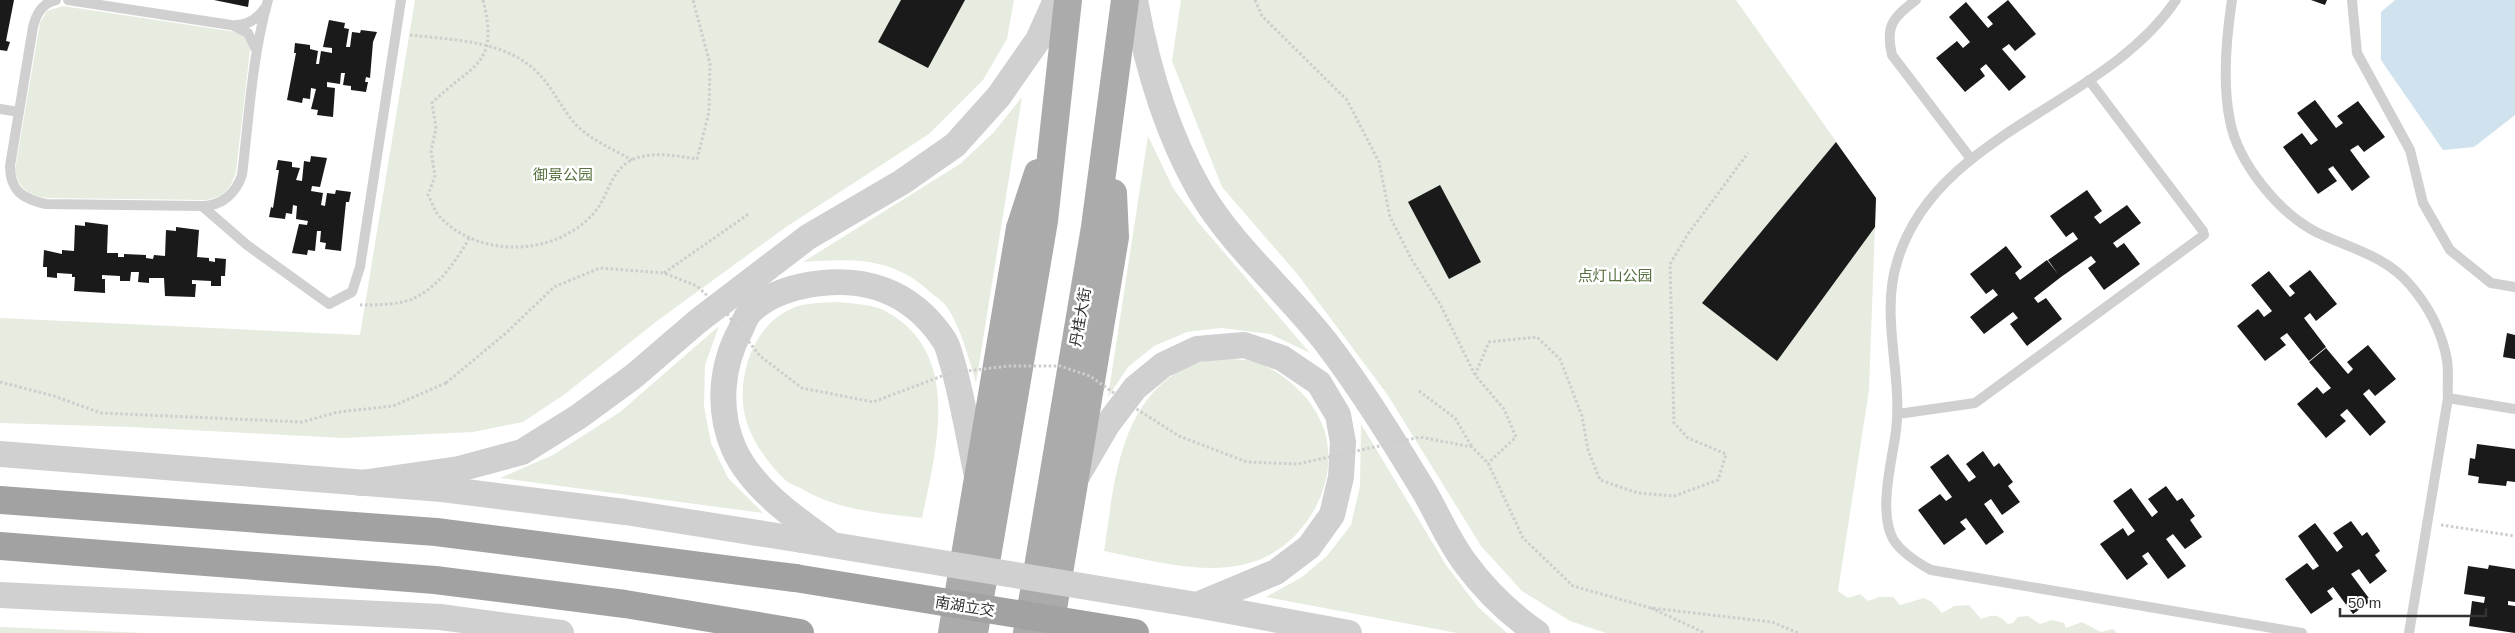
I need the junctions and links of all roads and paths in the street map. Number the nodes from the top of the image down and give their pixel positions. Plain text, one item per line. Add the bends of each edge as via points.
1 (56, 0) edge
2 (68, 0) edge
3 (402, 0) edge
4 (483, 0) edge
5 (693, 0) edge
6 (1056, 0) edge
7 (1068, 0) edge
8 (1125, 0) edge
9 (1135, 0) edge
10 (1255, 0) edge
11 (1916, 0) edge
12 (2176, 0) edge
13 (2232, 0) edge
14 (2352, 0) edge
15 (268, 2) edge
16 (230, 25) junction
17 (396, 33) junction
18 (487, 45) junction
19 (255, 57) junction
20 (2089, 80) junction
21 (0, 109) edge
22 (19, 112) junction
23 (1054, 122) junction
24 (1109, 123) junction
25 (1748, 153) dead end
26 (1971, 159) junction
27 (632, 160) junction
28 (202, 206) junction
29 (750, 213) dead end
30 (470, 237) junction
31 (664, 273) junction
32 (2515, 287) edge
33 (329, 304) junction
34 (1475, 375) junction
35 (0, 382) edge
36 (1419, 391) dead end
37 (2448, 398) junction
38 (2515, 409) edge
39 (1898, 414) junction
40 (1472, 447) junction
41 (0, 454) edge
42 (1488, 463) junction
43 (978, 480) junction
44 (1075, 480) junction
45 (361, 483) junction
46 (0, 500) edge
47 (2428, 523) junction
48 (2515, 536) edge
49 (831, 545) junction
50 (0, 546) edge
51 (0, 595) edge
52 (1197, 606) junction
53 (292, 608) junction
54 (1651, 608) junction
55 (793, 632) edge
56 (389, 633) edge
57 (561, 633) edge
58 (952, 633) edge
59 (974, 633) edge
60 (1027, 633) edge
61 (1049, 633) edge
62 (1135, 633) edge
63 (1349, 633) edge
64 (1537, 633) edge
65 (1705, 633) edge
66 (1798, 633) edge
67 (2302, 633) edge
68 (2409, 633) edge

1 - 22 lane via 46,4 35,18
2 - 16 lane
3 - 17 lane
4 - 18 path via 488,20
5 - 27 path via 710,64 709,112 697,159 669,154
6 - 45 street via 1038,40 999,96 955,145 902,182 808,237 578,417 522,452 459,469
7 - 23 main road
8 - 24 main road, 丹桂大街
9 - 64 street via 1156,92 1176,145 1201,192 1239,244 1325,341 1376,415 1465,564 1511,614
10 - 34 path via 1262,16 1347,100 1379,162 1390,217 1440,304
11 - 26 lane via 1898,13 1891,25 1888,39 1892,55
12 - 20 lane via 2163,18 2130,50
13 - 37 lane via 2226,71 2230,122 2242,154 2259,183 2284,208 2314,230 2388,265 2410,284 2440,332 2447,362
14 - 32 lane via 2356,53 2410,150 2423,203 2436,227 2450,250 2491,283
15 - 16 lane via 252,21 239,26
15 - 19 lane
16 - 19 lane via 244,29 251,36
17 - 18 path
17 - 33 lane via 358,281 352,292
18 - 27 path via 536,70 572,122
18 - 30 path via 481,62 432,103 436,128 431,151 435,176 428,195 439,217 456,232
19 - 28 lane via 240,181 226,198
20 - 26 lane
20 - 39 lane via 2204,230 2204,235 1975,403
21 - 22 lane
22 - 28 lane via 10,176 15,189 28,199 46,204
23 - 43 main road via 1020,228
23 - 59 main road via 1044,221
24 - 44 main road via 1115,237
24 - 60 main road, 丹桂大街 via 1096,227
25 - 34 path via 1688,234 1670,264 1674,423 1688,438 1726,454 1718,480 1674,496 1638,493 1600,480 1588,450 1582,416 1560,359 1538,337 1489,342
26 - 39 lane via 1929,200 1910,228 1896,262 1891,334
27 - 30 path via 616,172 595,212 575,230 549,243 516,248 485,244
28 - 33 lane via 247,245
29 - 31 path
30 - 33 path via 448,270 418,297 382,305
31 - 35 path, bridge via 600,268 554,287 446,383 393,406 338,412 302,422 101,413
31 - 40 path, bridge via 697,286 727,314 760,356 802,388 873,402 950,373 1009,366 1060,366 1090,376 1179,436 1247,462 1297,464 1420,437
34 - 42 path via 1504,409 1516,437
36 - 40 path via 1455,418
37 - 38 lane
37 - 47 lane
39 - 67 lane via 1886,504 1888,522 1893,540 1931,570
40 - 42 path, bridge
41 - 45 street
42 - 54 path, bridge via 1523,538 1573,586
43 - 49 street via 946,342 922,312 890,291 862,283 825,282 782,291 749,313 732,345 724,377 724,414 734,449 754,479 789,514
43 - 58 main road
44 - 52 street via 1107,425 1135,388 1163,365 1197,349 1244,345 1282,358 1319,383 1338,415 1343,442 1341,477 1332,515 1309,547 1276,572
44 - 61 main road
45 - 49 street, bridge via 442,489 625,512
46 - 62 highway, 南湖立交, bridge via 436,532 795,578
47 - 48 path
47 - 68 lane
49 - 52 street, bridge
50 - 55 highway via 435,580 625,604
51 - 53 street
52 - 63 street
53 - 56 street
53 - 57 street via 440,617
54 - 65 path
54 - 66 path, bridge via 1772,622

